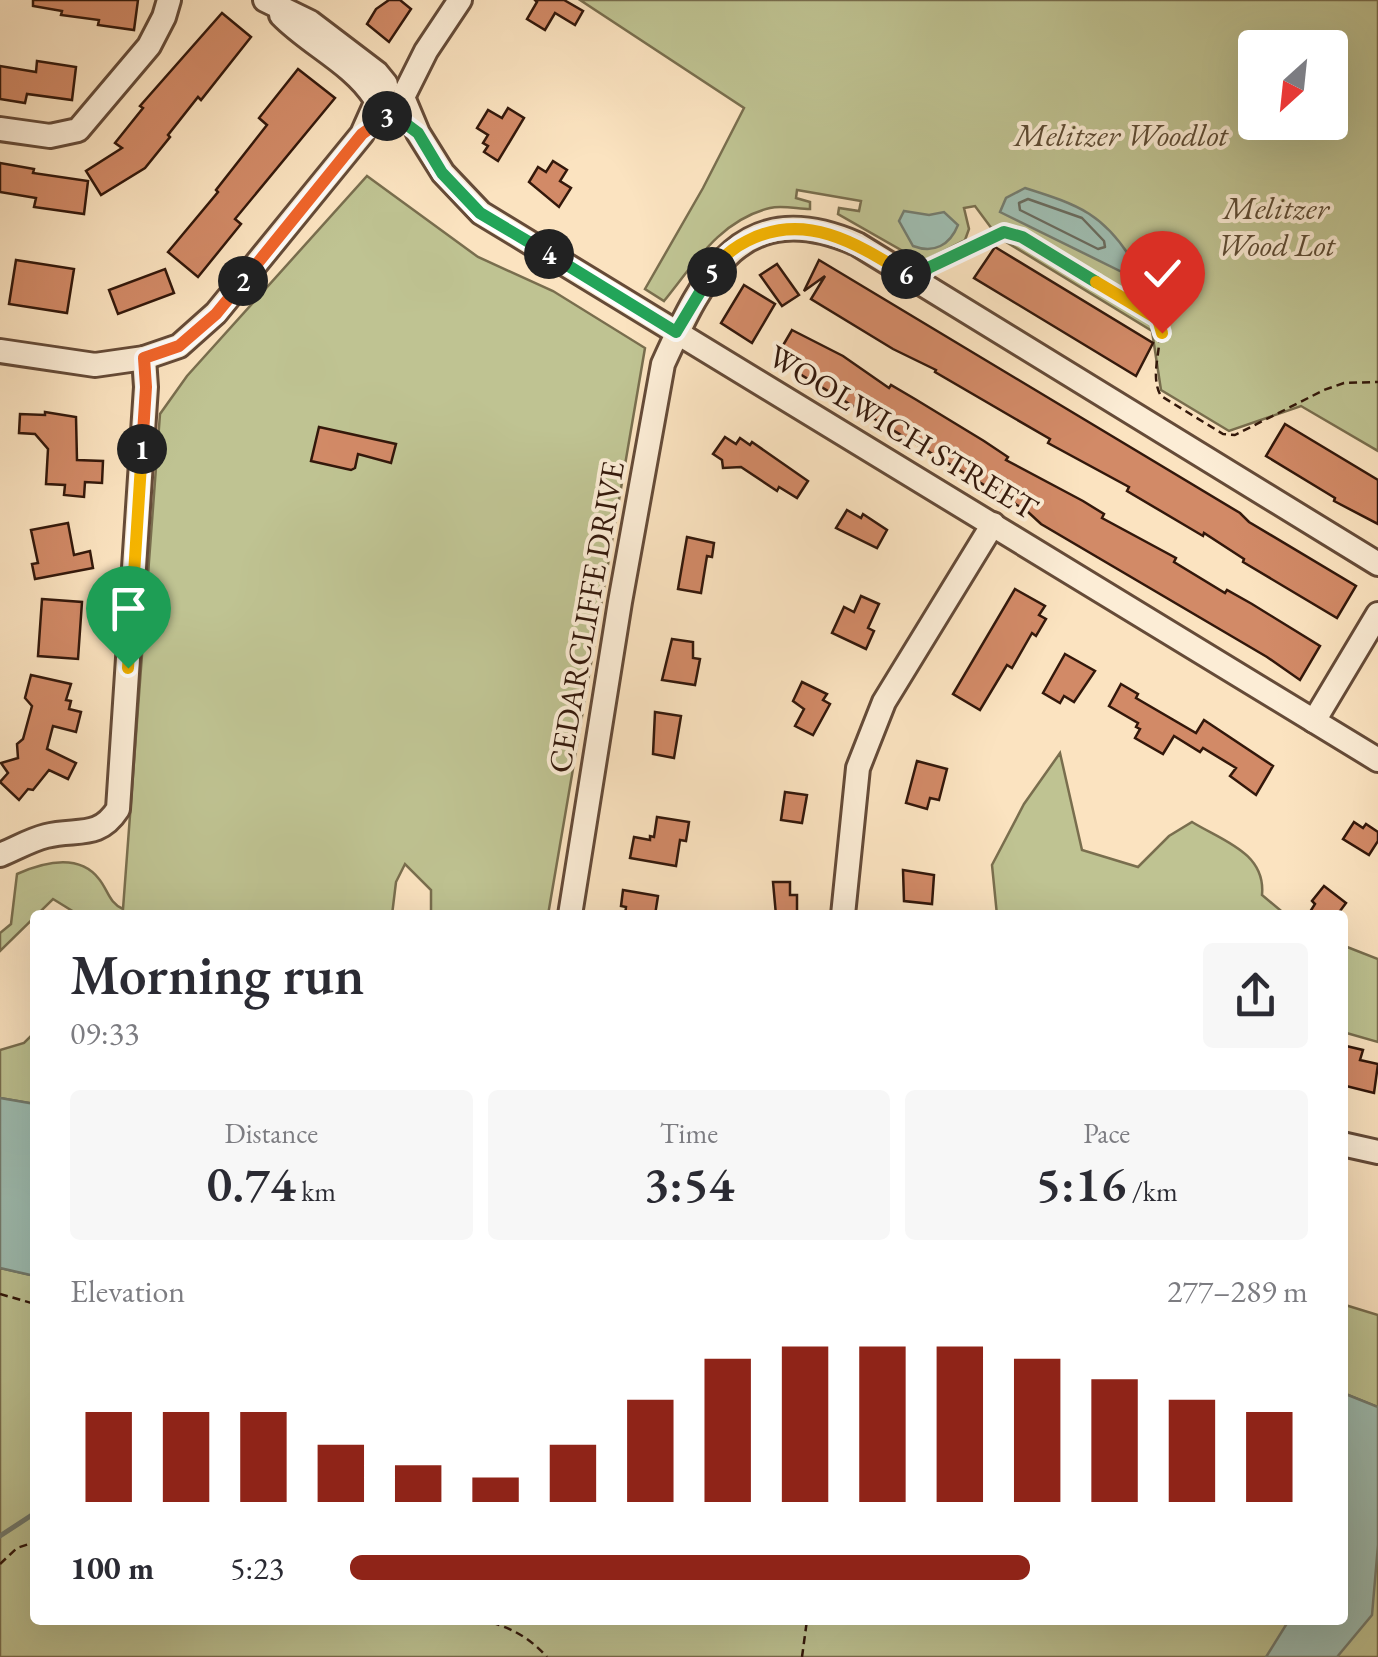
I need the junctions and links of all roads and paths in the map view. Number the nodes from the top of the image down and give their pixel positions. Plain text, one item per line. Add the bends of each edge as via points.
1 (169, 0) edge
2 (460, 0) edge
3 (267, 1) edge
4 (390, 99) junction
5 (0, 129) edge
6 (918, 282) junction
7 (676, 332) junction
8 (0, 351) edge
9 (144, 358) junction
10 (1378, 382) edge
11 (1183, 409) junction
12 (1177, 419) dead end
13 (993, 524) junction
14 (1378, 564) edge
15 (1378, 614) edge
16 (1314, 720) junction
17 (1378, 760) edge
18 (0, 855) edge
19 (571, 910) edge
20 (844, 910) edge
21 (1348, 1145) edge
22 (1378, 1152) edge
23 (0, 1294) edge
24 (30, 1303) edge
25 (30, 1544) edge
26 (0, 1564) edge
27 (500, 1625) edge
28 (807, 1625) edge
29 (546, 1657) edge
30 (802, 1657) edge

1 - 5 street via 149,46 78,130 50,136
2 - 4 street
3 - 4 street, WOOLWICH STREET via 302,36
4 - 7 street, WOOLWICH STREET via 442,173 480,213
4 - 9 street via 216,314 179,346
6 - 7 street, CEDARCLIFFE DRIVE via 838,236 792,228 764,232 716,264
6 - 11 path via 928,268 1004,232 1022,237 1158,319 1155,386
6 - 14 street, CEDARCLIFFE DRIVE
7 - 13 street, WOOLWICH STREET
7 - 19 street, CEDARCLIFFE DRIVE via 663,364
8 - 9 street via 96,365
9 - 18 street via 118,808 97,830 46,836
10 - 11 path via 1324,390 1235,434 1223,434
11 - 12 path
13 - 16 street, WOOLWICH STREET
13 - 20 street via 870,730 858,768
15 - 16 street
16 - 17 street, WOOLWICH STREET
21 - 22 street
23 - 24 path
25 - 26 path
27 - 29 path via 532,1640
28 - 30 path

